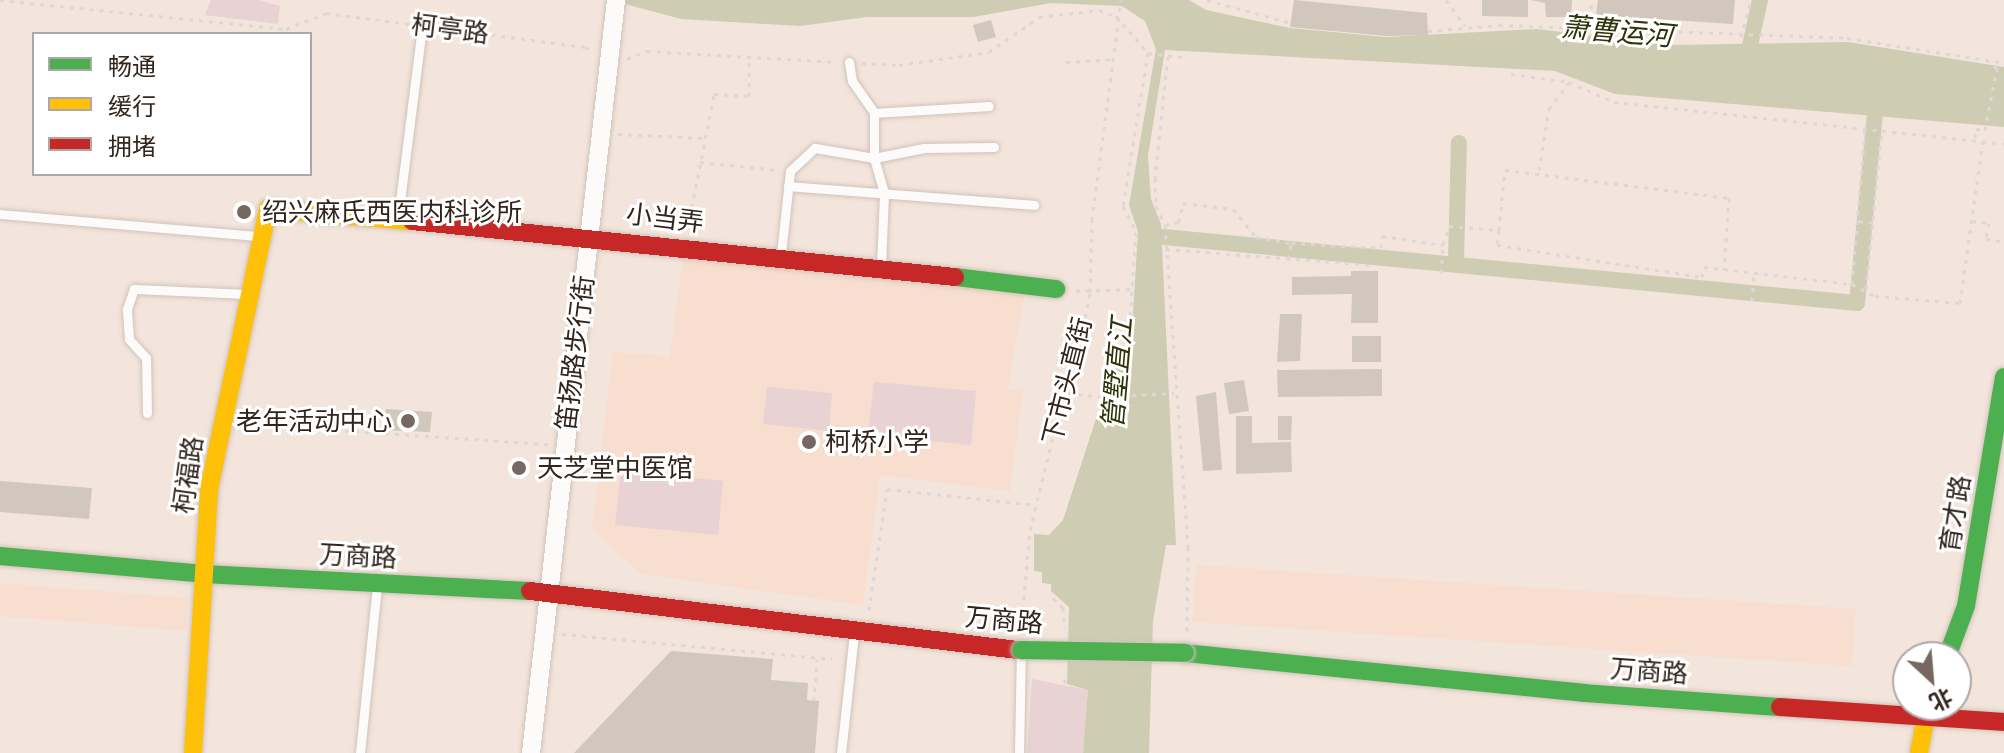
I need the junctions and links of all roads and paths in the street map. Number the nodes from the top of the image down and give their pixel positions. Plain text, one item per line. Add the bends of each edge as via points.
1 (0, 0) edge
2 (616, 0) edge
3 (1121, 0) edge
4 (1207, 0) edge
5 (1446, 0) edge
6 (1592, 0) edge
7 (1751, 0) edge
8 (1116, 16) junction
9 (1291, 23) dead end
10 (422, 26) junction
11 (1465, 27) junction
12 (1589, 28) junction
13 (1428, 31) dead end
14 (1741, 37) junction
15 (1148, 53) junction
16 (1168, 56) junction
17 (749, 57) junction
18 (1182, 57) dead end
19 (1114, 59) junction
20 (1988, 61) junction
21 (849, 62) junction
22 (1066, 62) dead end
23 (2004, 63) edge
24 (610, 65) junction
25 (1511, 74) dead end
26 (1569, 82) junction
27 (989, 106) dead end
28 (874, 113) junction
29 (1865, 128) junction
30 (1882, 130) junction
31 (602, 134) junction
32 (705, 138) junction
33 (1975, 138) junction
34 (1983, 139) junction
35 (2004, 144) edge
36 (994, 147) dead end
37 (874, 158) junction
38 (700, 162) junction
39 (790, 171) junction
40 (1539, 172) junction
41 (788, 186) junction
42 (884, 194) junction
43 (1034, 205) dead end
44 (268, 209) joint
45 (0, 214) edge
46 (398, 220) junction
47 (1859, 221) junction
48 (1972, 221) junction
49 (1873, 223) junction
50 (1165, 225) junction
51 (1499, 230) junction
52 (261, 236) junction
53 (590, 236) junction
54 (2004, 242) edge
55 (1291, 243) junction
56 (1443, 245) junction
57 (684, 247) junction
58 (1166, 249) junction
59 (780, 258) junction
60 (1289, 260) junction
61 (1372, 265) dead end
62 (881, 269) junction
63 (1724, 270) junction
64 (1441, 273) dead end
65 (1754, 274) junction
66 (1852, 284) junction
67 (1056, 289) joint
68 (1132, 289) junction
69 (1866, 290) junction
70 (1090, 292) junction
71 (248, 294) junction
72 (1752, 301) dead end
73 (2004, 377) edge
74 (1064, 393) junction
75 (1174, 393) junction
76 (1102, 397) junction
77 (147, 413) dead end
78 (222, 423) junction
79 (564, 445) junction
80 (1036, 505) junction
81 (0, 556) edge
82 (204, 574) junction
83 (377, 583) junction
84 (546, 592) junction
85 (1053, 598) dead end
86 (861, 630) junction
87 (542, 633) junction
88 (1064, 636) dead end
89 (1953, 641) edge
90 (714, 647) junction
91 (1021, 650) junction
92 (1185, 653) junction
93 (715, 654) dead end
94 (817, 659) junction
95 (832, 659) dead end
96 (1065, 664) dead end
97 (814, 701) dead end
98 (1892, 709) edge
99 (1972, 717) edge
100 (1924, 721) edge
101 (2004, 722) edge
102 (193, 753) edge
103 (360, 753) edge
104 (531, 753) edge
105 (841, 753) edge
106 (1019, 753) edge
107 (1064, 753) edge
108 (1919, 753) edge

1 - 10 path, 柯亭路 via 286,29 326,13
2 - 24 street, 笛扬路步行街
3 - 8 path, 下市头直街
4 - 9 path
5 - 11 path
6 - 12 path
7 - 14 path
8 - 15 path
8 - 19 path, 下市头直街
8 - 21 path via 1099,10 1039,17 989,52 899,65
10 - 24 path, 柯亭路 via 586,47
10 - 46 lane
11 - 12 path
11 - 13 path
12 - 14 path
14 - 20 path via 1847,38
15 - 16 path
15 - 68 path via 1123,206 1136,232
16 - 18 path
16 - 50 path via 1155,178 1156,206
17 - 21 path
17 - 24 path via 647,51
17 - 32 path via 749,96 714,94
19 - 22 path
19 - 70 path, 下市头直街 via 1092,220
20 - 23 path
20 - 33 path via 1987,67 1997,68 1985,130 1976,129
21 - 28 lane via 852,81
24 - 31 street, 笛扬路步行街
25 - 26 path
26 - 29 path via 1614,102
26 - 40 path via 1549,109
27 - 28 lane
28 - 37 lane
29 - 30 path
29 - 47 path
30 - 33 path
30 - 49 path
31 - 32 path
31 - 53 street, 笛扬路步行街
32 - 38 path
33 - 34 path
34 - 35 path
34 - 48 path
36 - 37 lane via 924,148
37 - 39 lane via 815,148
37 - 42 lane
38 - 39 path
38 - 57 path
39 - 41 lane
40 - 51 path via 1505,170
40 - 63 path via 1729,198
41 - 42 lane
41 - 59 lane
42 - 43 lane
42 - 62 lane
44 - 46 street, 小当弄
44 - 52 street, 柯福路
45 - 52 lane
46 - 53 street, 小当弄
47 - 49 path
47 - 66 path
48 - 54 path via 1989,223 1986,239
48 - 69 path via 1960,303 1875,296
49 - 69 path
50 - 55 path via 1179,222 1183,203 1233,209 1256,237
50 - 58 path
51 - 56 path via 1449,226
51 - 63 path via 1497,245 1702,277 1704,267
52 - 71 street, 柯福路
53 - 57 street, 小当弄
53 - 79 street, 笛扬路步行街
55 - 56 path via 1381,248 1382,236
55 - 60 path
56 - 64 path
57 - 59 street, 小当弄
58 - 60 path
58 - 75 path
59 - 62 street, 小当弄
60 - 61 path
62 - 67 street, 小当弄
63 - 65 path
65 - 66 path
65 - 72 path
66 - 69 path
67 - 70 path
68 - 70 path
68 - 76 path via 1128,345 1104,380
70 - 74 path, 下市头直街 via 1074,376
71 - 77 lane via 134,289 127,309 129,339 146,358
71 - 78 street, 柯福路
73 - 89 street, 育才路 via 1966,606
74 - 76 path
74 - 80 path, 下市头直街
75 - 76 path
75 - 92 path via 1188,547
78 - 79 path
78 - 82 street, 柯福路 via 209,489
79 - 84 street, 笛扬路步行街
80 - 86 path via 887,489
80 - 91 path, 下市头直街 via 1022,593
81 - 82 street, 万商路
82 - 83 street, 万商路
82 - 102 street, 柯福路
83 - 84 street, 万商路
83 - 103 lane
84 - 86 street, 万商路
84 - 87 street, 笛扬路步行街
85 - 88 path via 1063,608
86 - 91 street, 万商路
86 - 105 lane
87 - 90 path
87 - 104 street, 笛扬路步行街
90 - 93 path
90 - 94 path
91 - 92 street, 万商路, bridge
91 - 106 lane
92 - 98 street, 万商路 via 1584,693
94 - 95 path
94 - 97 path
96 - 107 path
99 - 101 street, 万商路
100 - 108 street

